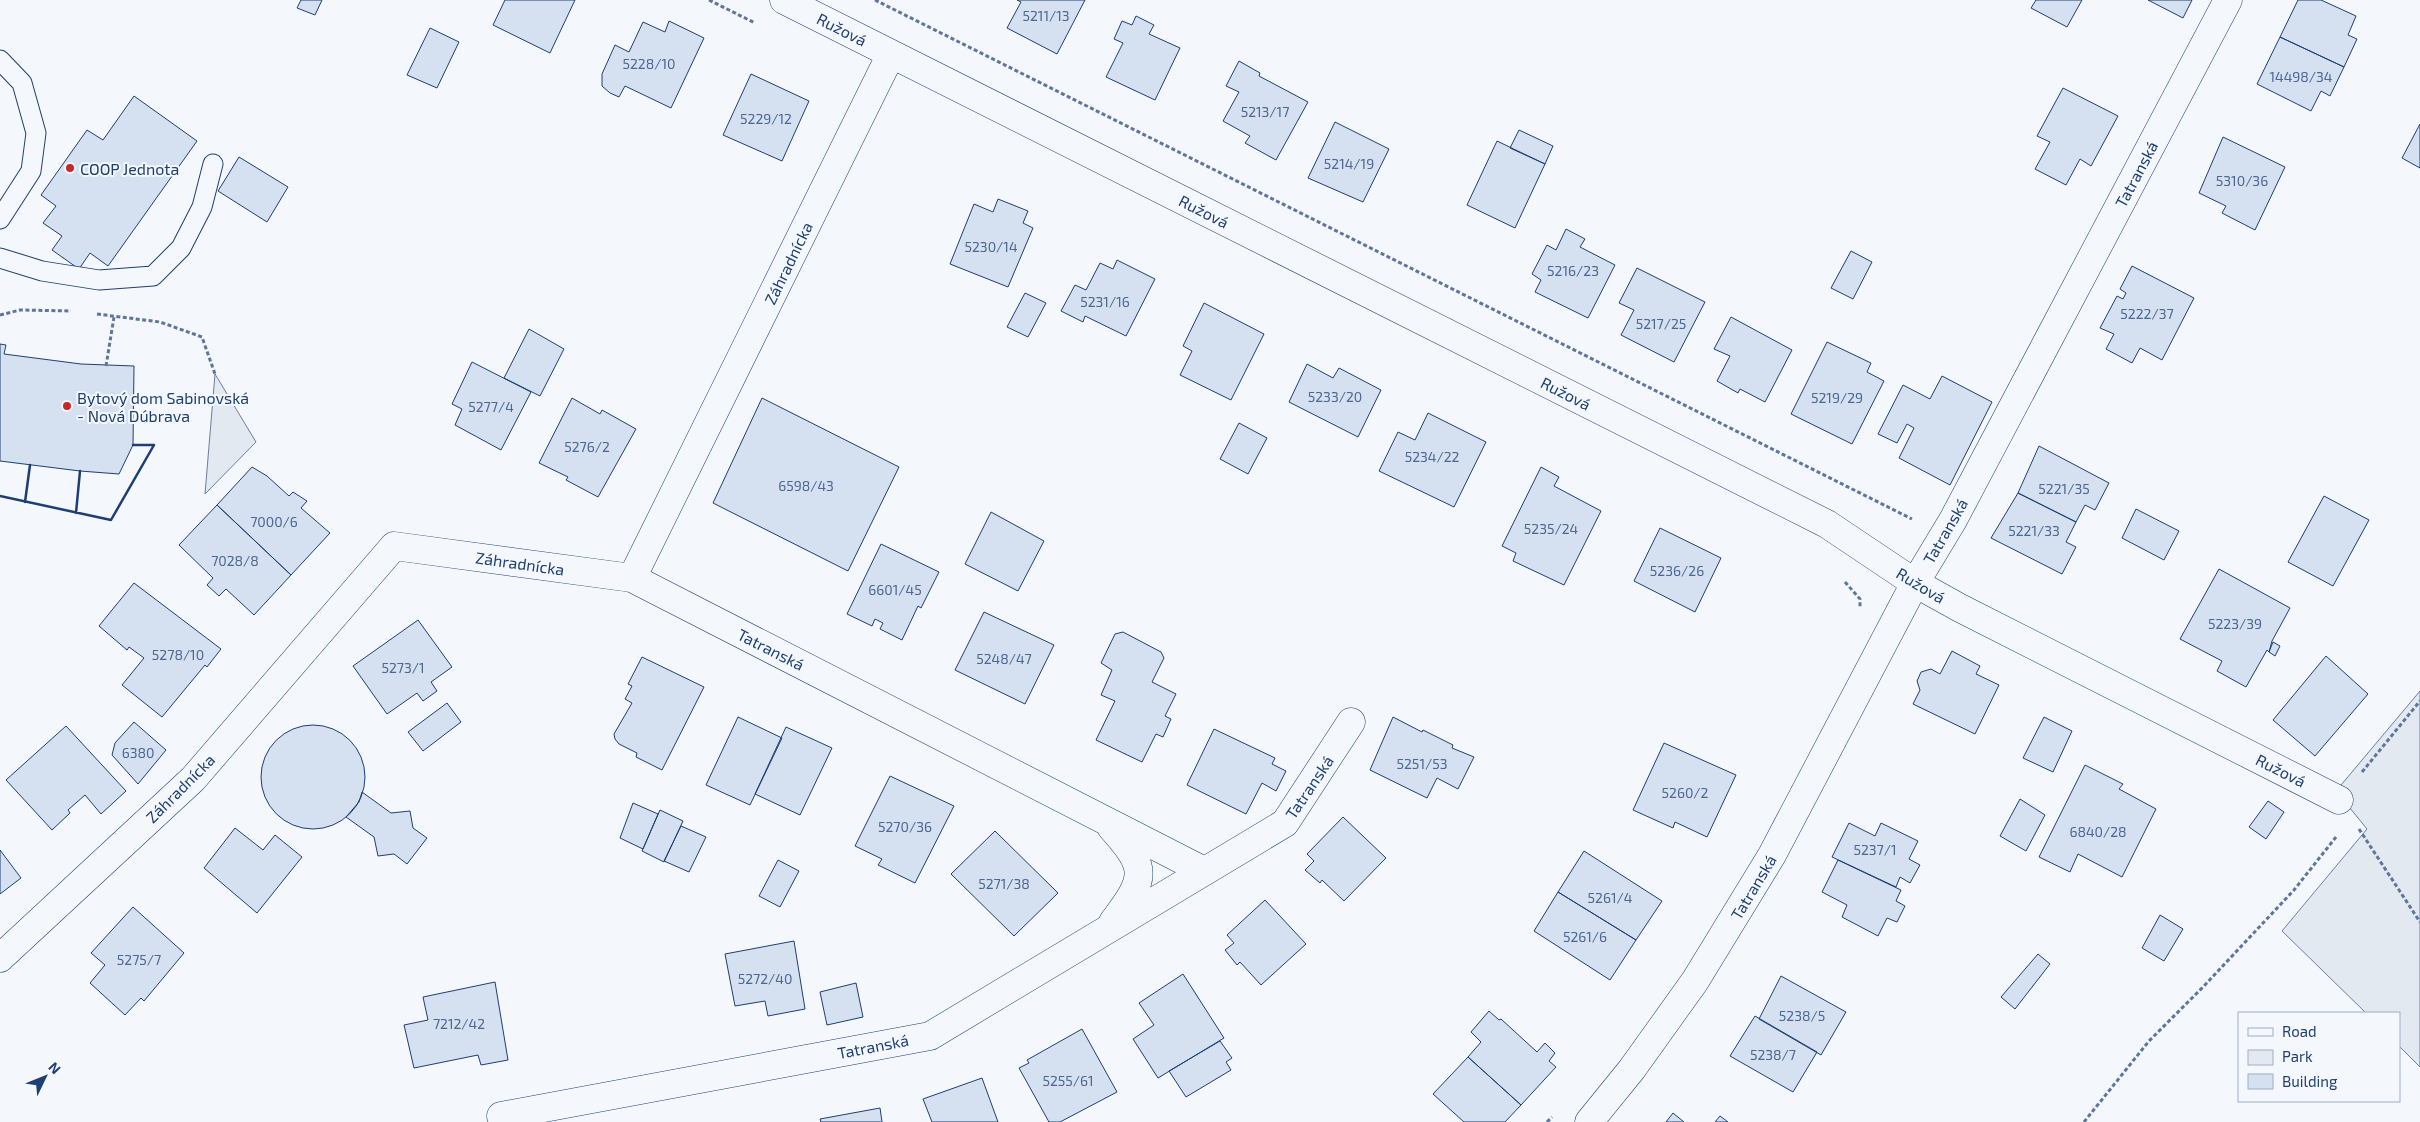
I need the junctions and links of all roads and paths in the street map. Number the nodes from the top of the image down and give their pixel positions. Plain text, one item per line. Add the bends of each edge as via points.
1 (709, 0) edge
2 (784, 0) edge
3 (875, 0) edge
4 (2228, 0) edge
5 (762, 26) dead end
6 (891, 54) junction
7 (0, 60) edge
8 (213, 164) dead end
9 (0, 219) edge
10 (0, 258) edge
11 (78, 312) dead end
12 (87, 313) dead end
13 (0, 315) edge
14 (114, 317) junction
15 (106, 366) dead end
16 (215, 374) dead end
17 (1943, 535) junction
18 (632, 578) junction
19 (1842, 579) dead end
20 (1914, 583) junction
21 (1859, 614) dead end
22 (2420, 701) edge
23 (1352, 722) dead end
24 (2339, 800) junction
25 (1105, 820) junction
26 (1204, 871) junction
27 (2420, 922) edge
28 (1108, 929) junction
29 (0, 958) edge
30 (1558, 1112) dead end
31 (501, 1116) dead end
32 (1547, 1122) edge
33 (1589, 1122) edge
34 (2084, 1122) edge

1 - 5 path
2 - 6 street, Ružová
3 - 17 path
4 - 17 street, Tatranská
6 - 18 street, Záhradnícka
6 - 20 street, Ružová via 1828,524
7 - 9 lane via 22,83 36,133 31,171
8 - 10 lane via 202,207 181,248 153,276 99,280 42,271
11 - 13 path via 20,310
12 - 14 path
14 - 15 path
14 - 16 path via 160,322 202,337
17 - 20 street, Tatranská
18 - 25 street, Tatranská
18 - 29 street, Záhradnícka via 394,546 193,779
19 - 21 path via 1860,599
20 - 24 street, Ružová
20 - 33 street, Tatranská via 1772,856 1696,981
22 - 24 path
23 - 26 street, Tatranská via 1285,823
24 - 27 path
24 - 34 path via 2344,826 2294,890 2149,1041
25 - 26 street, Tatranská
25 - 28 street via 1138,862 1139,882
26 - 28 street, Tatranská
28 - 31 street, Tatranská via 930,1036
30 - 32 path

